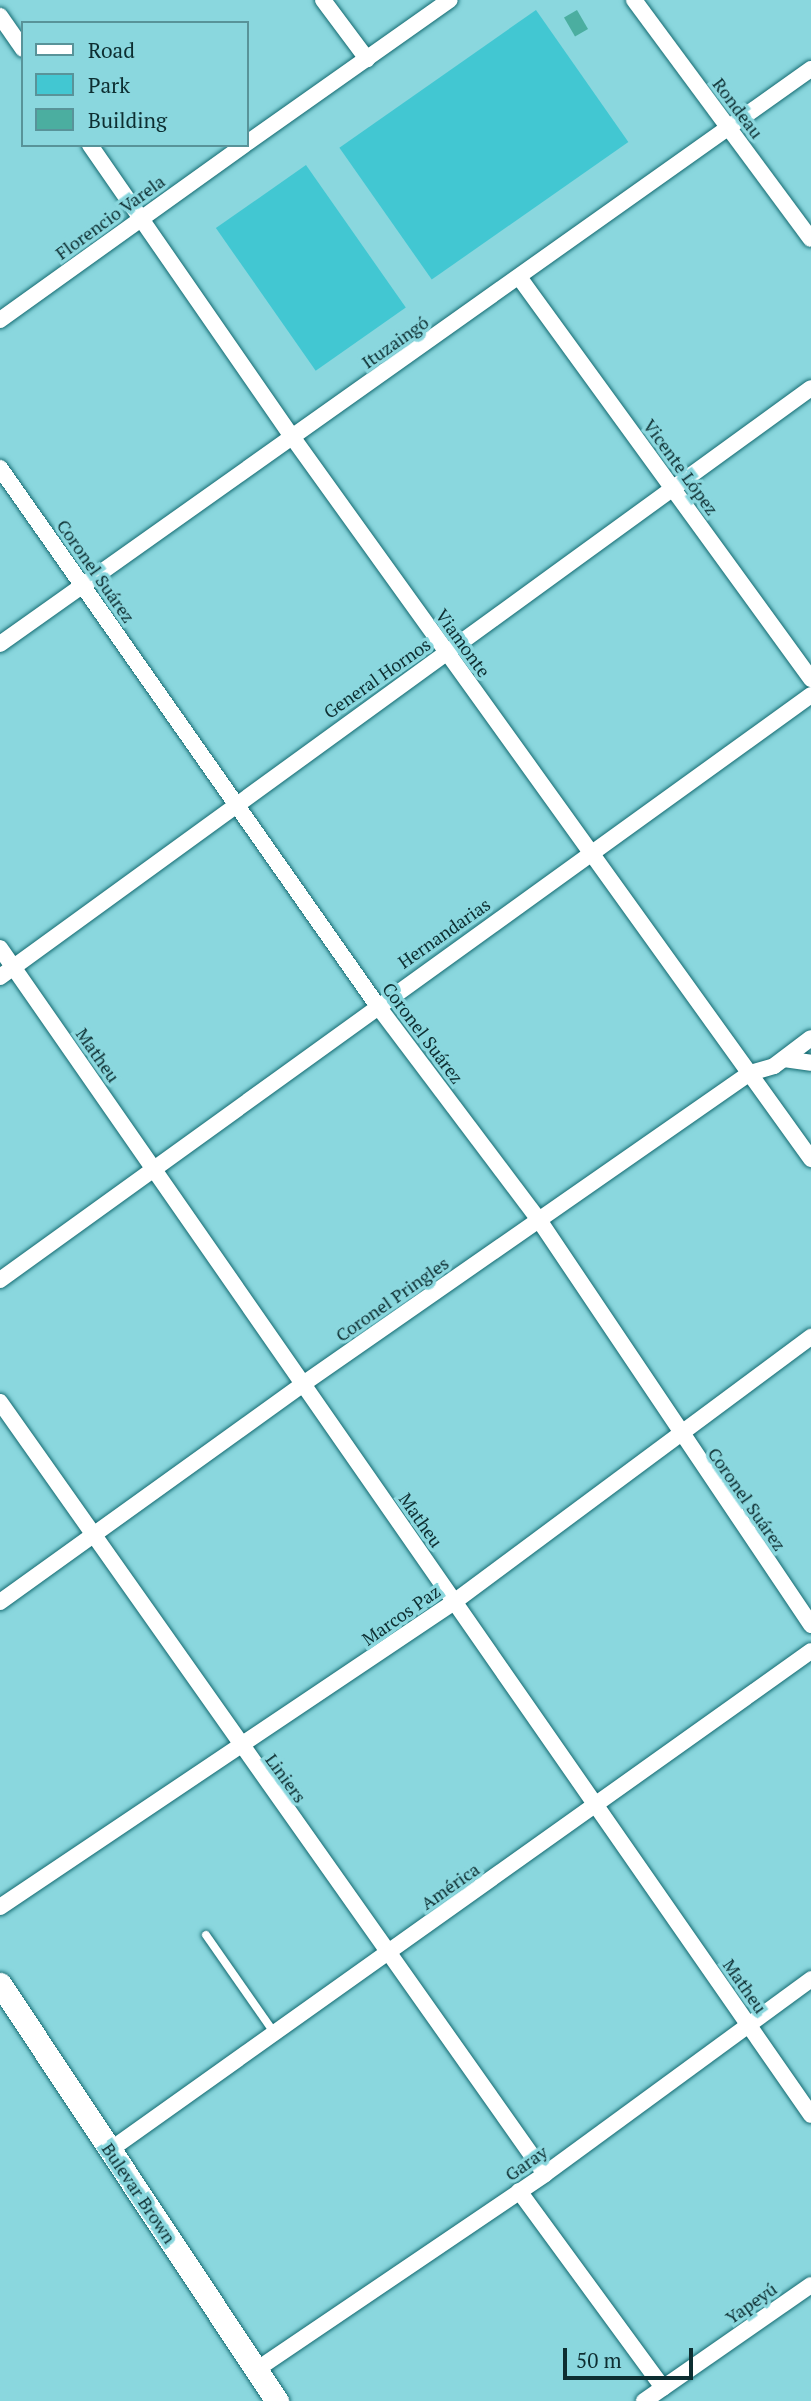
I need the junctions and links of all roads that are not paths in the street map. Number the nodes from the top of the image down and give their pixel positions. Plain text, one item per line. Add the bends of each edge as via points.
1 (323, 0) edge
2 (450, 0) edge
3 (634, 0) edge
4 (0, 16) edge
5 (21, 46) edge
6 (367, 59) junction
7 (811, 69) edge
8 (729, 128) junction
9 (248, 142) edge
10 (91, 147) edge
11 (241, 147) edge
12 (140, 218) junction
13 (811, 239) edge
14 (519, 277) junction
15 (0, 320) edge
16 (811, 388) edge
17 (293, 438) junction
18 (0, 468) edge
19 (673, 488) junction
20 (82, 584) junction
21 (0, 644) edge
22 (446, 652) junction
23 (811, 679) edge
24 (811, 695) edge
25 (237, 800) junction
26 (591, 854) junction
27 (0, 948) edge
28 (7, 972) edge
29 (377, 1005) junction
30 (811, 1038) edge
31 (784, 1059) junction
32 (811, 1063) edge
33 (750, 1073) junction
34 (811, 1159) edge
35 (154, 1169) junction
36 (539, 1220) junction
37 (0, 1280) edge
38 (811, 1337) edge
39 (303, 1384) junction
40 (0, 1402) edge
41 (680, 1435) junction
42 (94, 1535) junction
43 (454, 1601) junction
44 (0, 1602) edge
45 (811, 1625) edge
46 (811, 1651) edge
47 (241, 1748) junction
48 (596, 1806) junction
49 (0, 1908) edge
50 (206, 1935) dead end
51 (389, 1953) junction
52 (811, 1979) edge
53 (0, 1984) edge
54 (748, 2025) junction
55 (275, 2034) junction
56 (811, 2115) edge
57 (110, 2150) junction
58 (545, 2174) junction
59 (519, 2191) junction
60 (811, 2285) edge
61 (256, 2370) junction
62 (663, 2388) junction
63 (277, 2401) edge
64 (644, 2401) edge

1 - 6 street
2 - 6 street, Florencio Varela
3 - 8 street, Rondeau
4 - 5 street
6 - 9 street, Florencio Varela
7 - 8 street, Ituzaingó
8 - 13 street, Rondeau
8 - 14 street, Ituzaingó
10 - 12 street, Viamonte
11 - 12 street, Florencio Varela
12 - 15 street, Florencio Varela
12 - 17 street, Viamonte
14 - 17 street, Ituzaingó
14 - 19 street, Vicente López
16 - 19 street, General Hornos
17 - 20 street, Ituzaingó
17 - 22 street, Viamonte
18 - 20 street, Coronel Suárez
19 - 22 street, General Hornos
19 - 23 street, Vicente López
20 - 21 street, Ituzaingó
20 - 25 street, Coronel Suárez
22 - 25 street, General Hornos
22 - 26 street, Viamonte
24 - 26 street, Hernandarias
25 - 28 street, General Hornos
25 - 29 street, Coronel Suárez
26 - 29 street, Hernandarias
26 - 33 street, Viamonte
27 - 28 street, Matheu
28 - 35 street, Matheu
29 - 35 street, Hernandarias
29 - 36 street, Coronel Suárez
30 - 31 street, Coronel Pringles
31 - 32 street
31 - 33 street, Coronel Pringles
33 - 34 street, Viamonte
33 - 36 street, Coronel Pringles
35 - 37 street, Hernandarias
35 - 39 street, Matheu
36 - 39 street, Coronel Pringles
36 - 41 street, Coronel Suárez
38 - 41 street, Marcos Paz
39 - 42 street, Coronel Pringles
39 - 43 street, Matheu
40 - 42 street, Liniers
41 - 43 street, Marcos Paz
41 - 45 street, Coronel Suárez
42 - 44 street, Coronel Pringles
42 - 47 street, Liniers
43 - 47 street, Marcos Paz
43 - 48 street, Matheu
46 - 48 street, América
47 - 49 street, Marcos Paz
47 - 51 street, Liniers
48 - 51 street, América
48 - 54 street, Matheu
50 - 55 lane
51 - 55 street, América
51 - 58 street, Liniers
52 - 54 street, Garay
53 - 57 main road, Bulevar Brown
54 - 56 street, Matheu
54 - 58 street, Garay
55 - 57 street, América
57 - 61 main road, Bulevar Brown
58 - 59 street, Garay
59 - 61 street, Garay
59 - 62 street
60 - 62 street, Yapeyú
61 - 63 main road, Bulevar Brown
62 - 64 street, Yapeyú

